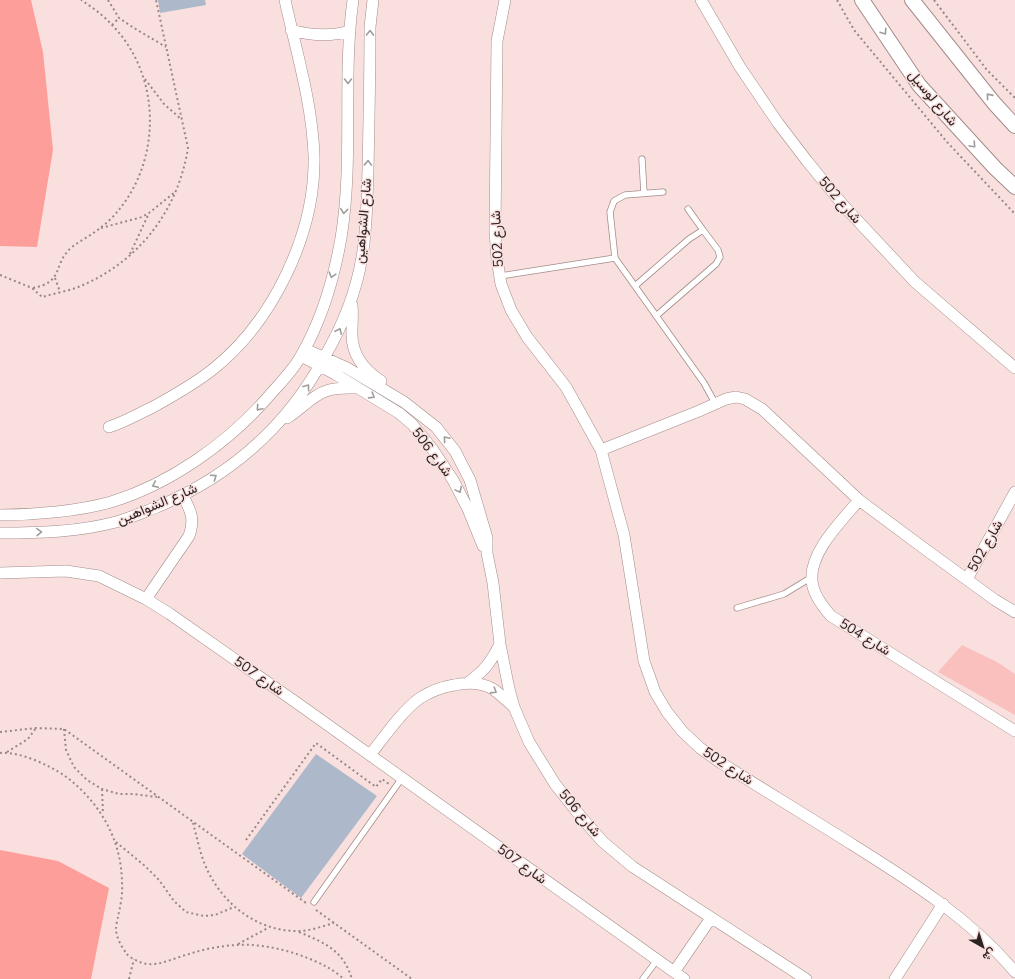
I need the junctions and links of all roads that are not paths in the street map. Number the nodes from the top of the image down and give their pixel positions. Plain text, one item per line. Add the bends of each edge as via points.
1 (284, 0) edge
2 (354, 0) edge
3 (373, 0) edge
4 (505, 0) edge
5 (701, 0) edge
6 (862, 0) edge
7 (912, 0) edge
8 (291, 30) junction
9 (350, 31) junction
10 (1015, 126) edge
11 (642, 159) dead end
12 (1015, 187) edge
13 (663, 192) dead end
14 (644, 193) junction
15 (688, 209) dead end
16 (703, 230) junction
17 (615, 258) junction
18 (500, 276) junction
19 (635, 286) junction
20 (351, 299) junction
21 (656, 316) junction
22 (303, 352) junction
23 (323, 361) junction
24 (1015, 368) edge
25 (357, 388) junction
26 (394, 396) junction
27 (715, 403) junction
28 (281, 420) junction
29 (109, 427) dead end
30 (601, 450) junction
31 (1015, 492) edge
32 (183, 496) junction
33 (859, 500) junction
34 (0, 515) edge
35 (0, 533) edge
36 (487, 553) junction
37 (0, 573) edge
38 (812, 577) junction
39 (967, 579) junction
40 (146, 599) junction
41 (737, 608) dead end
42 (1015, 612) edge
43 (500, 644) junction
44 (469, 682) junction
45 (514, 707) junction
46 (1015, 731) edge
47 (370, 755) junction
48 (402, 778) junction
49 (312, 904) road end
50 (943, 904) junction
51 (711, 918) junction
52 (657, 960) junction
53 (674, 972) junction
54 (1015, 972) edge
55 (643, 979) edge
56 (684, 979) edge
57 (806, 979) edge
58 (895, 979) edge

1 - 8 street
2 - 9 street, شارع الشواهين
20 -> 3 street, شارع الشواهين via 362,257 365,228 370,27
4 - 18 street, شارع 502 via 497,41 495,231
5 - 24 street, شارع 502 via 778,123 843,205 915,282
6 -> 12 street, شارع لوسيل via 919,85
10 -> 7 street
8 - 9 street via 326,36
8 - 29 street via 309,110 314,156 308,211 289,269 256,324 234,350 213,369 166,400
9 -> 22 street, شارع الشواهين via 348,171 341,237 318,322
11 - 14 lane
13 - 14 lane
14 - 17 lane via 625,195 614,201 611,206
15 - 16 lane
16 - 19 lane
16 - 21 lane via 718,250 720,258
17 - 18 lane
17 - 19 lane
18 - 30 street, شارع 502 via 511,310 566,387
19 - 21 lane
23 -> 20 street, شارع الشواهين via 340,329
20 - 26 street, شارع 506 via 352,340 356,355 366,369 390,388
21 - 27 lane via 704,382
22 - 23 street, شارع 506
22 -> 34 street, شارع الشواهين via 253,415 195,461 163,481 109,502 65,511
23 - 25 street, شارع 506
23 - 26 street, شارع 506 via 346,368
28 -> 23 street, شارع الشواهين via 308,386
25 - 28 street via 325,391
25 -> 36 street, شارع 506 via 399,413 422,435 453,480
36 -> 26 street, شارع 506 via 487,538 475,496 456,451 426,418
27 - 30 street, شارع 502
27 - 33 street, شارع 502 via 736,397 754,403
32 -> 28 street, شارع الشواهين via 229,467
30 - 50 street, شارع 502 via 624,535 644,661 655,692 667,712 682,731 721,763
31 - 39 street, شارع 502
35 -> 32 street, شارع الشواهين via 90,527 129,518
32 - 40 street via 192,517 189,536
33 - 38 street, شارع 504 via 822,546 815,561
33 - 39 street, شارع 502
36 - 43 street, شارع 506
37 - 40 street, شارع 507 via 66,572 99,576
38 - 41 lane via 784,594
38 - 46 street, شارع 504 via 816,595 831,616
39 - 42 street, شارع 502
40 - 47 street, شارع 507
43 - 44 street via 482,673
43 - 45 street, شارع 506 via 505,676
44 -> 45 street via 493,690
44 - 47 street via 444,687 420,698
45 - 51 street, شارع 506 via 529,742 555,784 603,842
47 - 48 street, شارع 507
48 - 49 lane
48 - 52 street, شارع 507
50 - 54 street, شارع 502 via 1000,954
50 - 58 street
51 - 53 street
51 - 57 street, شارع 506
52 - 53 street, شارع 507
52 - 55 lane
53 - 56 street, شارع 507

